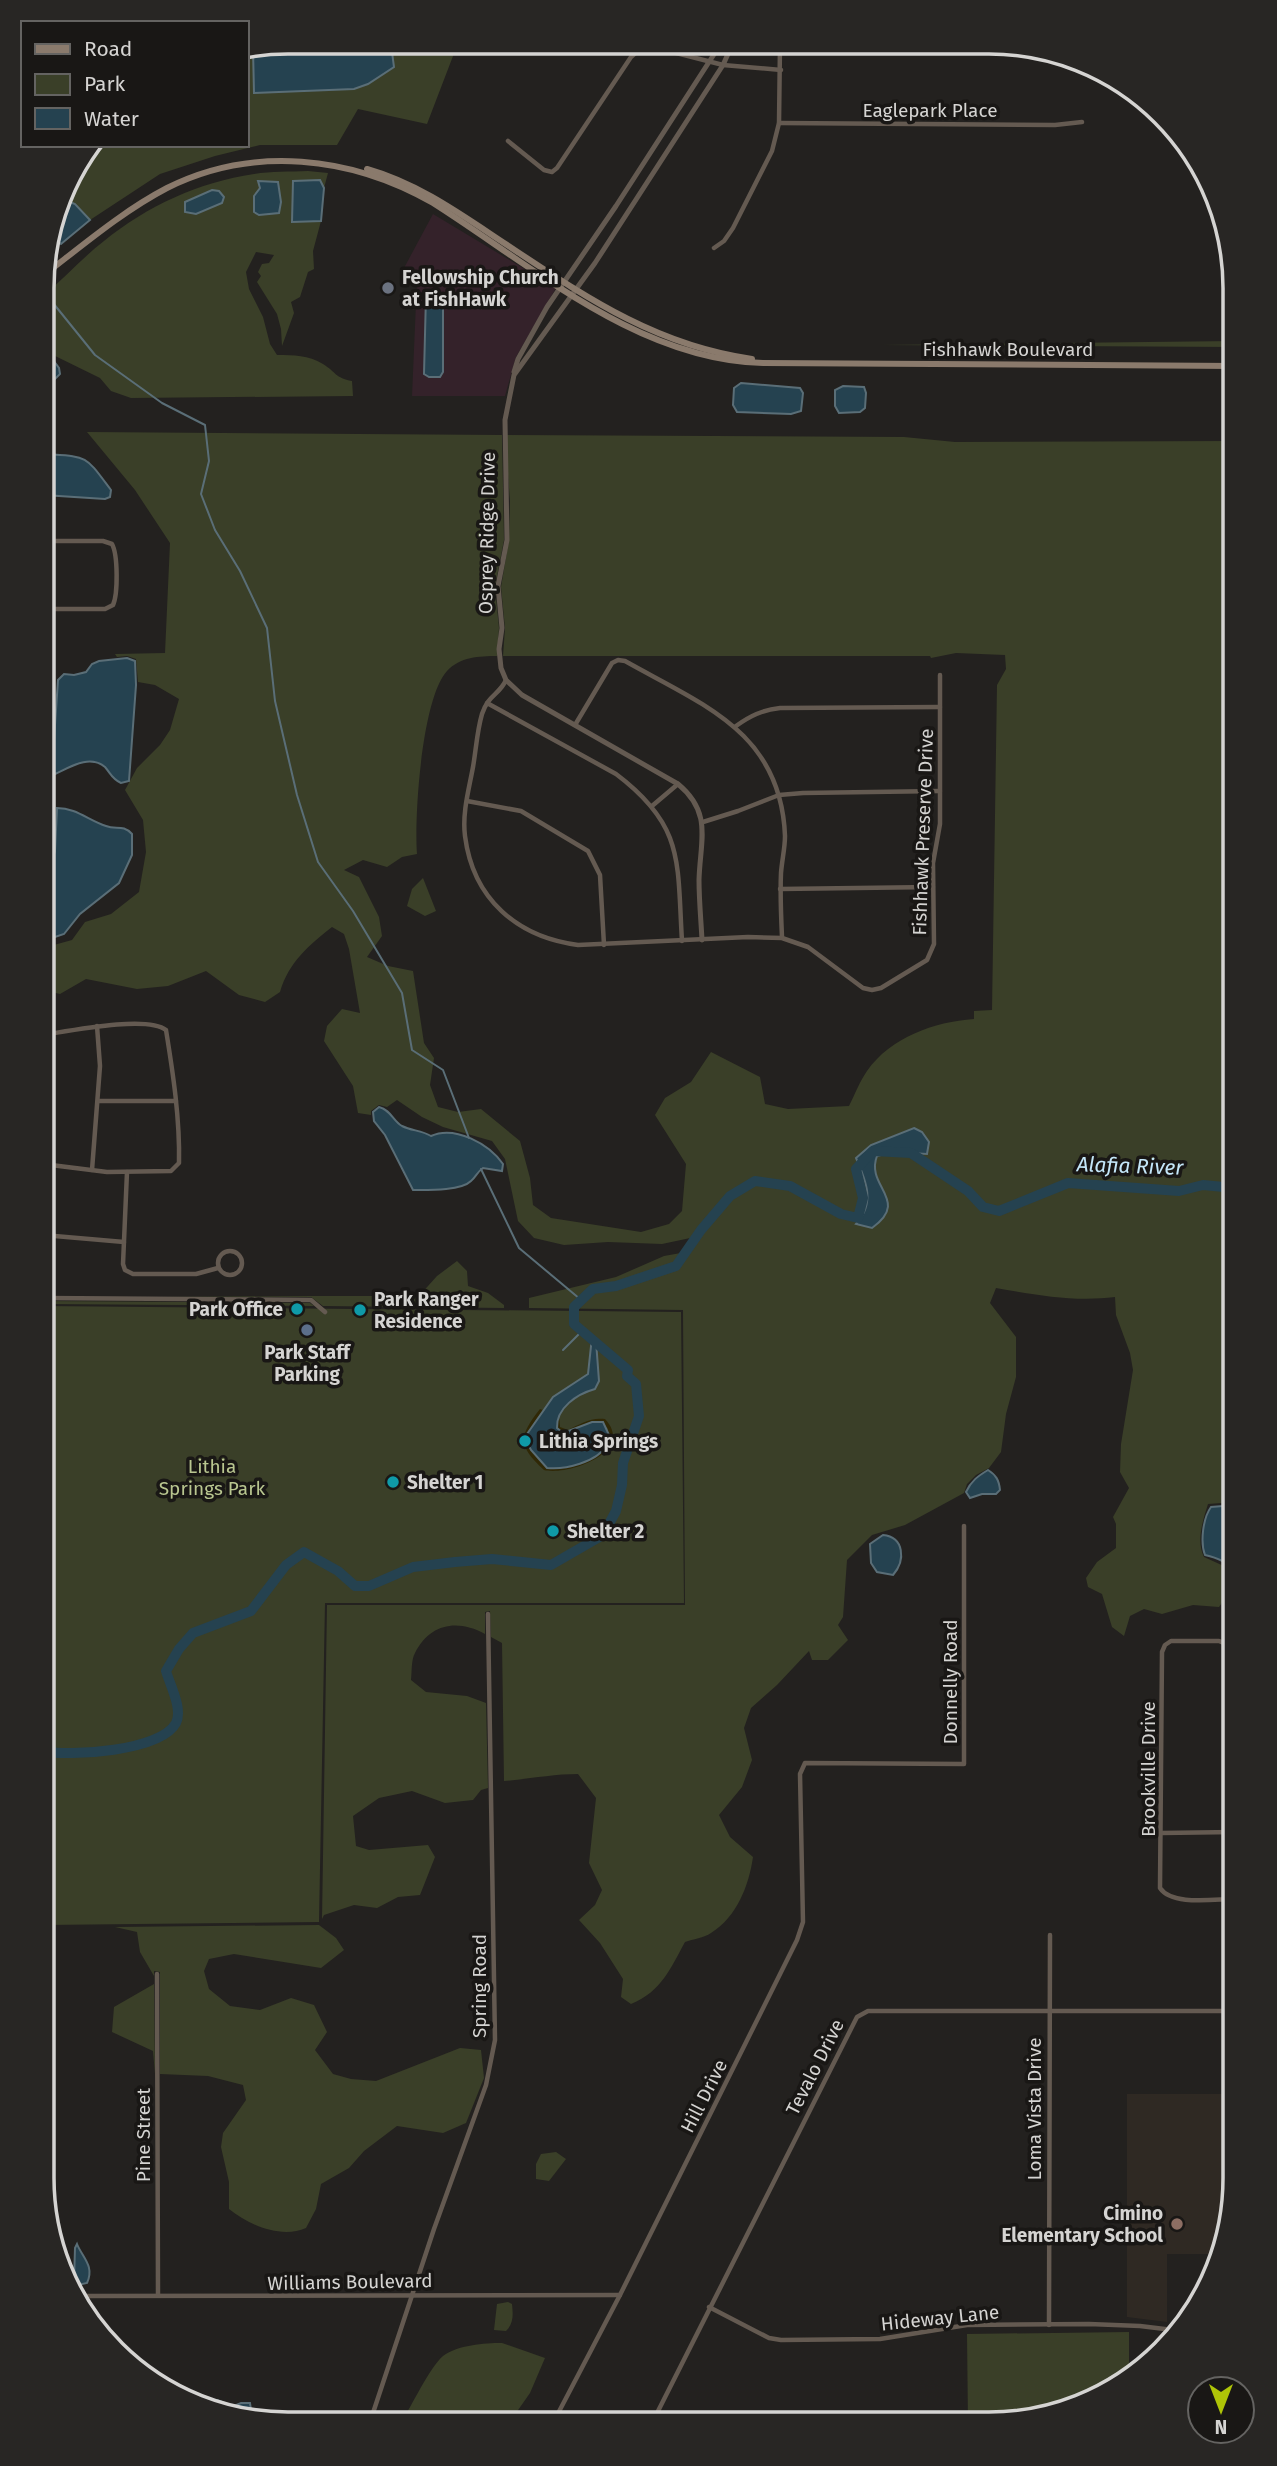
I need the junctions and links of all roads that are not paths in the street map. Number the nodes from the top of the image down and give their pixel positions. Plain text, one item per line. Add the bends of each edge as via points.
1 (634, 54) edge
2 (682, 54) edge
3 (715, 54) edge
4 (728, 54) edge
5 (780, 54) edge
6 (711, 62) junction
7 (723, 65) junction
8 (780, 69) junction
9 (1082, 122) dead end
10 (779, 123) junction
11 (508, 141) dead end
12 (714, 248) dead end
13 (55, 266) edge
14 (562, 284) junction
15 (573, 292) junction
16 (1223, 366) edge
17 (514, 375) junction
18 (54, 541) edge
19 (54, 609) edge
20 (940, 675) dead end
21 (506, 680) junction
22 (487, 703) junction
23 (940, 707) junction
24 (575, 725) junction
25 (736, 726) junction
26 (678, 784) junction
27 (940, 791) junction
28 (779, 795) junction
29 (467, 801) junction
30 (653, 806) junction
31 (702, 822) junction
32 (933, 887) junction
33 (780, 889) junction
34 (782, 937) junction
35 (702, 940) junction
36 (682, 941) junction
37 (604, 945) junction
38 (97, 1026) junction
39 (54, 1033) edge
40 (98, 1101) junction
41 (176, 1101) junction
42 (54, 1165) edge
43 (92, 1170) junction
44 (127, 1172) junction
45 (54, 1236) edge
46 (124, 1242) junction
47 (218, 1268) junction
48 (54, 1298) edge
49 (325, 1311) dead end
50 (964, 1526) dead end
51 (488, 1614) dead end
52 (1222, 1642) edge
53 (805, 1763) joint
54 (1222, 1832) edge
55 (1161, 1833) junction
56 (1222, 1899) edge
57 (1050, 1935) dead end
58 (157, 1974) dead end
59 (1048, 2010) junction
60 (1222, 2011) edge
61 (412, 2294) junction
62 (158, 2295) junction
63 (620, 2295) junction
64 (87, 2296) edge
65 (709, 2307) junction
66 (1049, 2325) junction
67 (1167, 2329) edge
68 (373, 2412) edge
69 (558, 2412) edge
70 (657, 2412) edge

1 - 11 street via 552,172
2 - 6 street
3 - 6 street
4 - 7 street, Osprey Ridge Drive
5 - 8 street
6 - 7 street
6 - 14 street
7 - 8 street
7 - 15 street, Osprey Ridge Drive
8 - 10 street
9 - 10 street, Eaglepark Place
10 - 12 street via 771,155 733,228
13 - 14 main road, Fishhawk Boulevard via 136,206 188,179 256,162 313,162 365,173 413,192
14 - 15 main road, Fishhawk Boulevard
14 - 17 street via 531,334
15 - 16 main road, Fishhawk Boulevard via 673,340 724,355 781,363
15 - 17 street, Osprey Ridge Drive
17 - 21 street, Osprey Ridge Drive via 505,420 506,540 498,586 499,649
18 - 19 street via 107,541 116,552 112,605 105,609
20 - 23 street, Fishhawk Preserve Drive
21 - 22 street, Fishhawk Preserve Drive
21 - 24 street via 522,695
22 - 29 street, Fishhawk Preserve Drive
22 - 30 street via 616,774
23 - 25 street, Fishhawk Preserve Drive via 764,709
23 - 27 street, Fishhawk Preserve Drive
24 - 25 street via 618,660
24 - 26 street
25 - 28 street via 761,755
26 - 30 street
26 - 31 street via 693,800
27 - 28 street
27 - 32 street, Fishhawk Preserve Drive
28 - 31 street
28 - 33 street via 785,838
29 - 37 street via 522,811 588,850 600,875
29 - 37 street, Fishhawk Preserve Drive via 464,815 469,856 496,906 518,924 554,942
30 - 36 street via 674,848
31 - 35 street
32 - 33 street
32 - 34 street, Fishhawk Preserve Drive via 934,944 930,955 881,988 863,988 808,947
33 - 34 street
34 - 35 street, Fishhawk Preserve Drive
35 - 36 street, Fishhawk Preserve Drive
36 - 37 street, Fishhawk Preserve Drive
38 - 39 street
38 - 40 street
38 - 41 street via 159,1024 166,1030
40 - 41 street
40 - 43 street
41 - 44 street via 179,1163 171,1171
42 - 43 street
43 - 44 street
44 - 46 street
45 - 46 street
46 - 47 street via 123,1264 133,1274 196,1274
47 - 47 street via 226,1275 235,1274 242,1266 241,1257 234,1251 223,1252
48 - 49 street via 311,1300
50 - 53 street, Donnelly Road via 964,1764
51 - 61 street, Spring Road via 495,2039 486,2085
52 - 55 street, Brookville Drive via 1171,1641 1162,1653
53 - 63 street, Hill Drive via 800,1774 803,1923
54 - 55 street
55 - 56 street, Brookville Drive via 1160,1888 1165,1895
57 - 59 street, Loma Vista Drive
58 - 62 street, Pine Street
59 - 60 street, Tevalo Drive
59 - 65 street, Tevalo Drive via 868,2011 857,2017
59 - 66 street, Loma Vista Drive
61 - 62 street, Williams Boulevard
61 - 63 street, Williams Boulevard
61 - 68 street, Spring Road
62 - 64 street, Williams Boulevard
63 - 69 street, Hill Drive
65 - 66 street, Hideway Lane via 781,2340 880,2339 967,2325
65 - 70 street, Tevalo Drive
66 - 67 street, Hideway Lane

